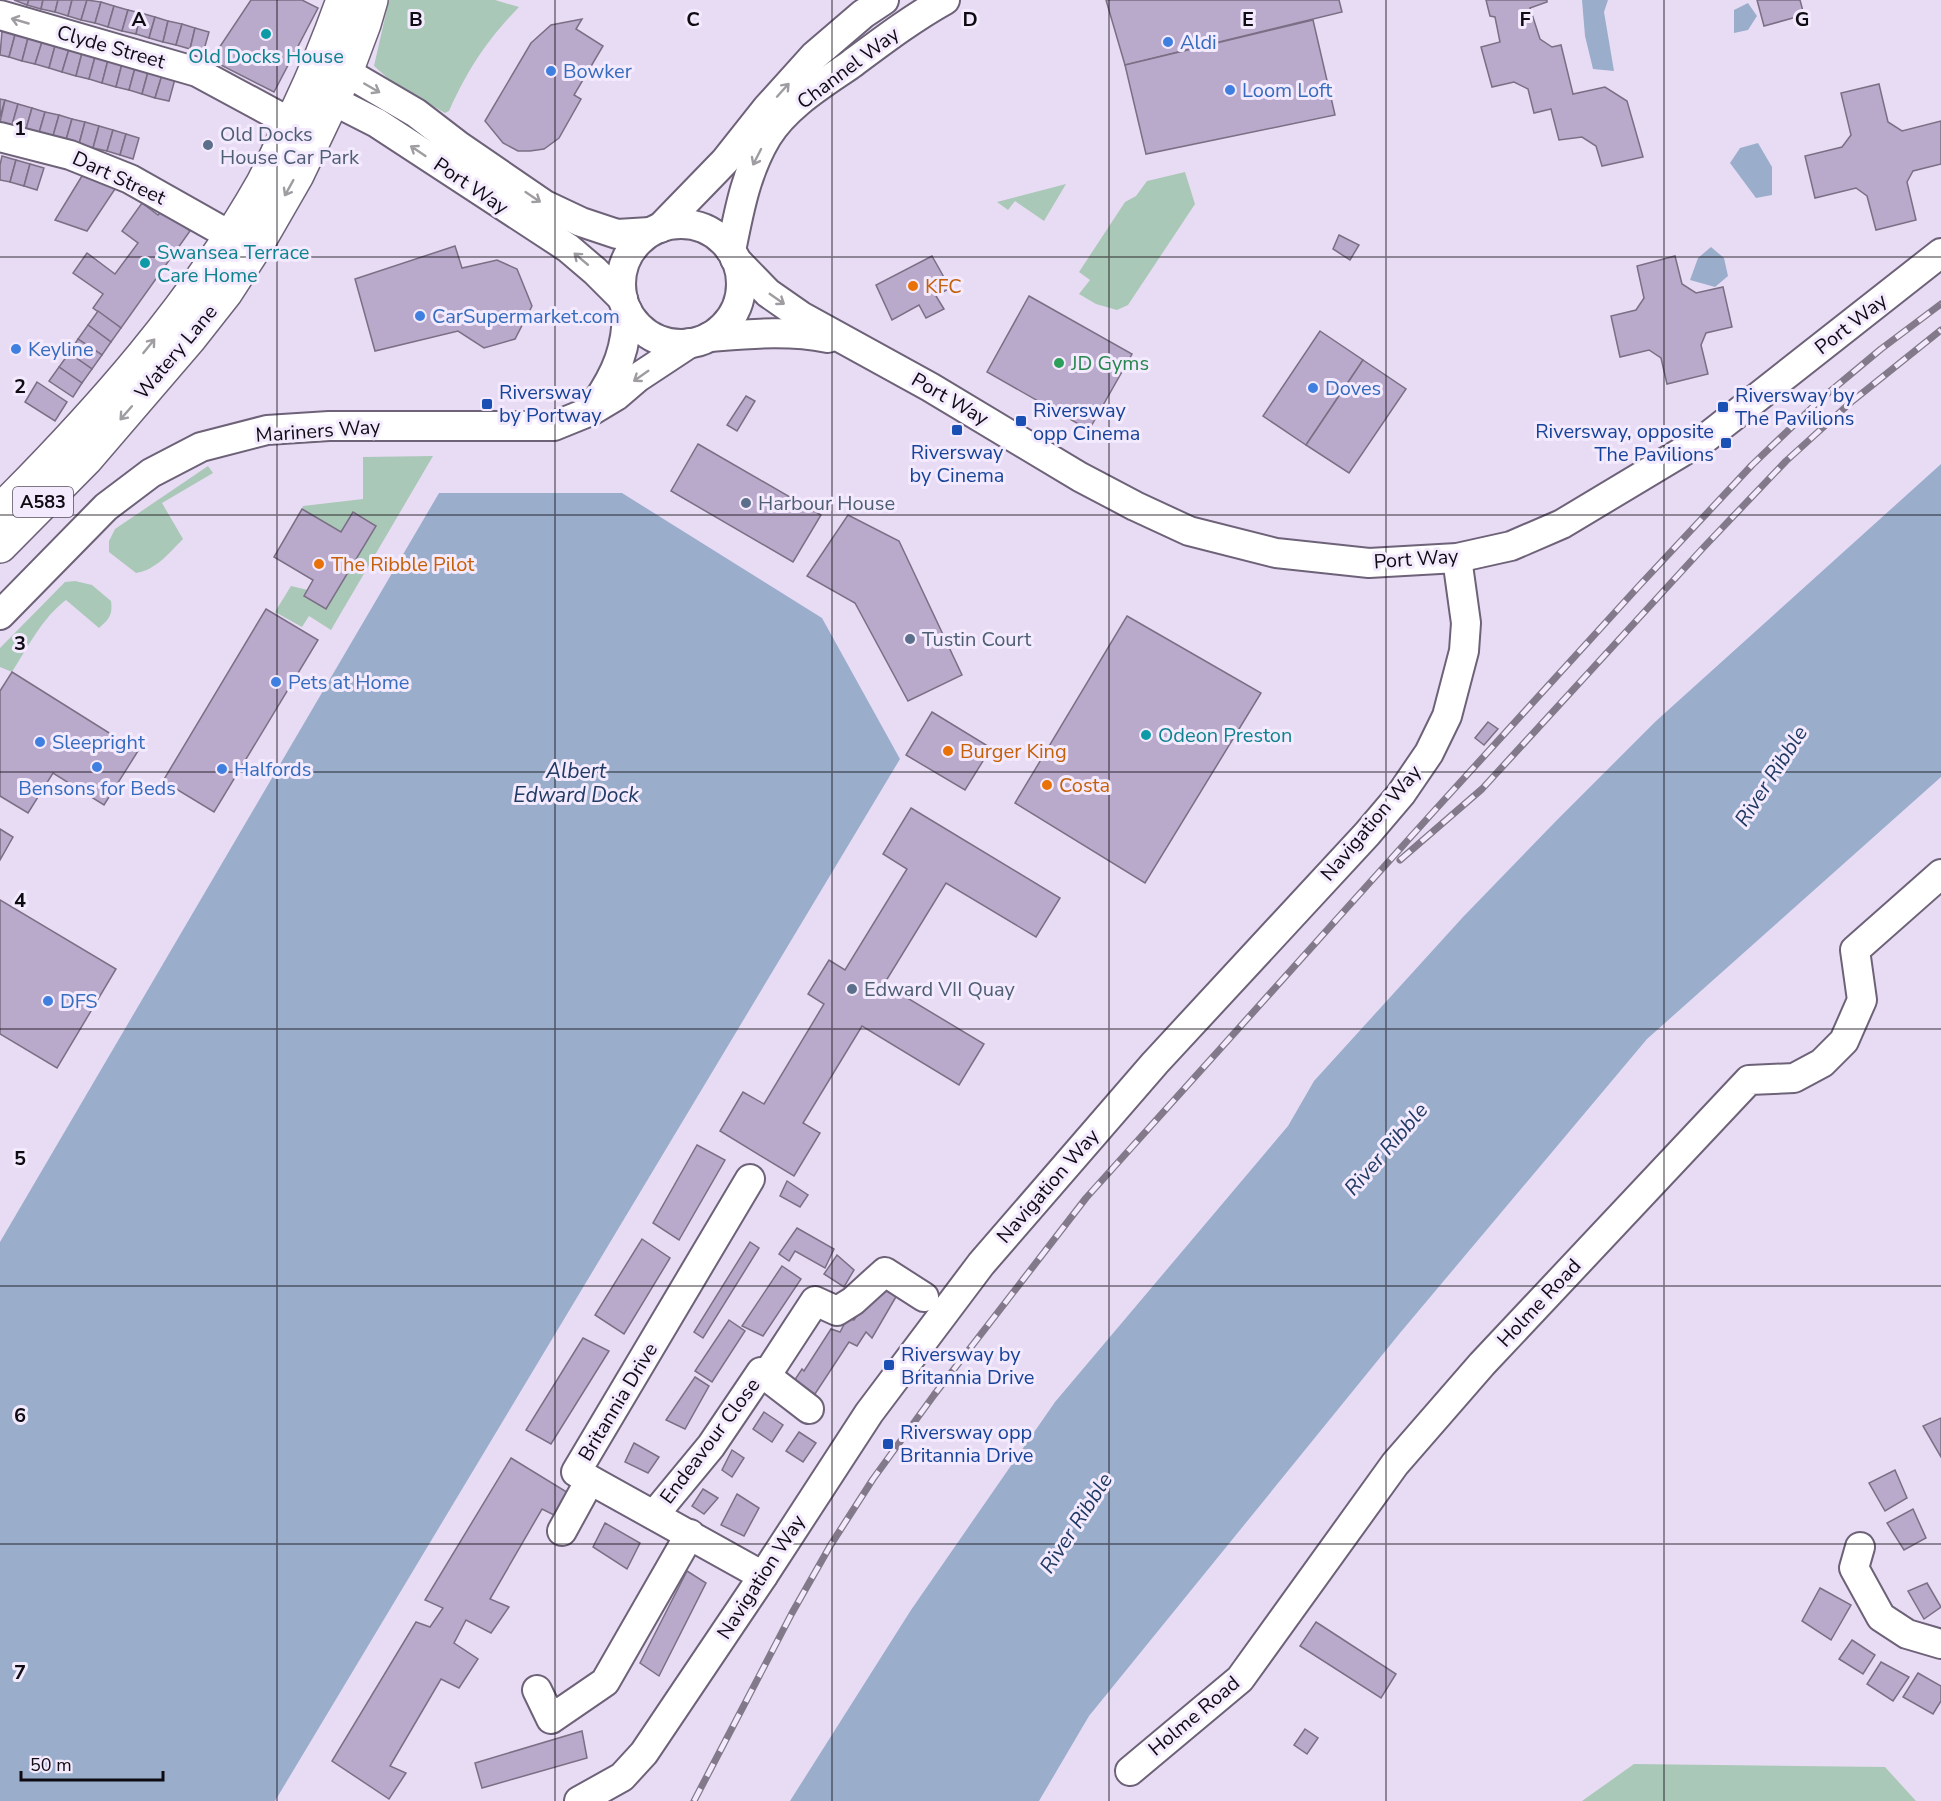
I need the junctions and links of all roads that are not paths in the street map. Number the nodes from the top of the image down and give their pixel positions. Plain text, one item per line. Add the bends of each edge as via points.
1 (343, 0) edge
2 (371, 0) edge
3 (884, 0) edge
4 (945, 0) edge
5 (0, 15) edge
6 (327, 80) junction
7 (304, 130) junction
8 (0, 137) edge
9 (655, 230) junction
10 (231, 236) junction
11 (1941, 254) edge
12 (733, 255) junction
13 (625, 304) junction
14 (699, 340) junction
15 (851, 343) junction
16 (591, 411) junction
17 (0, 511) edge
18 (0, 546) edge
19 (1457, 558) junction
20 (0, 615) edge
21 (1941, 874) edge
22 (750, 1179) dead end
23 (924, 1297) dead end
24 (766, 1376) junction
25 (809, 1410) dead end
26 (590, 1480) junction
27 (654, 1515) junction
28 (562, 1532) dead end
29 (690, 1534) junction
30 (1849, 1558) dead end
31 (763, 1576) junction
32 (1941, 1644) edge
33 (537, 1690) dead end
34 (1130, 1770) dead end
35 (579, 1801) edge

1 - 6 highway, Watery Lane / A583
2 - 6 highway, Watery Lane / A583 via 364,24
9 -> 3 street, Channel Way via 725,161 814,56
4 -> 12 street, Channel Way via 892,33 802,99 768,135 742,197
7 -> 5 street, Clyde Street via 197,72
6 - 7 highway, Watery Lane / A583
6 -> 9 street, Port Way via 416,113 545,205 581,222 617,234
13 -> 6 street, Port Way via 568,248 377,123
7 - 10 highway, Watery Lane / A583 via 264,181
7 -> 18 highway, Watery Lane / A583 via 297,175 259,241 208,315 86,459
8 - 10 street, Dart Street via 70,155 130,179
9 - 12 street via 686,224 703,228 718,236
9 - 13 street via 635,245 626,260 621,276
17 -> 10 highway, Watery Lane / A583 via 91,417
11 - 19 street, Port Way via 1707,437 1562,524 1511,546
12 - 14 street via 741,288 736,307 725,324
12 -> 15 street, Port Way via 768,293
13 - 14 street via 637,325 650,336 669,343
13 - 16 street via 627,333 619,363
14 - 15 street, Port Way via 771,333 806,334
14 -> 16 street, Mariners Way
15 - 19 street, Port Way via 1080,477 1189,531 1276,553 1369,563
16 - 20 street, Mariners Way via 554,426 329,426 267,430 201,447 151,473 106,507
19 - 31 street, Navigation Way via 1466,623 1464,651 1447,716 1429,753 1367,834 1155,1062 981,1264 869,1413
21 - 34 street, Holme Road via 1855,950 1862,1000 1844,1041 1822,1063 1794,1078 1749,1080 1482,1364 1395,1464 1240,1679
22 - 26 street, Britannia Drive via 576,1472
23 - 24 street, Endeavour Close via 885,1272 837,1311 815,1301
24 - 25 street, Endeavour Close
24 - 27 street, Endeavour Close via 761,1372 711,1446
26 - 27 street, Britannia Drive
26 - 28 street
27 - 29 street, Britannia Drive
29 - 31 street, Britannia Drive
29 - 33 street via 605,1682 551,1719
30 - 32 street via 1881,1617 1906,1634
31 - 35 street, Navigation Way via 644,1753 622,1777

